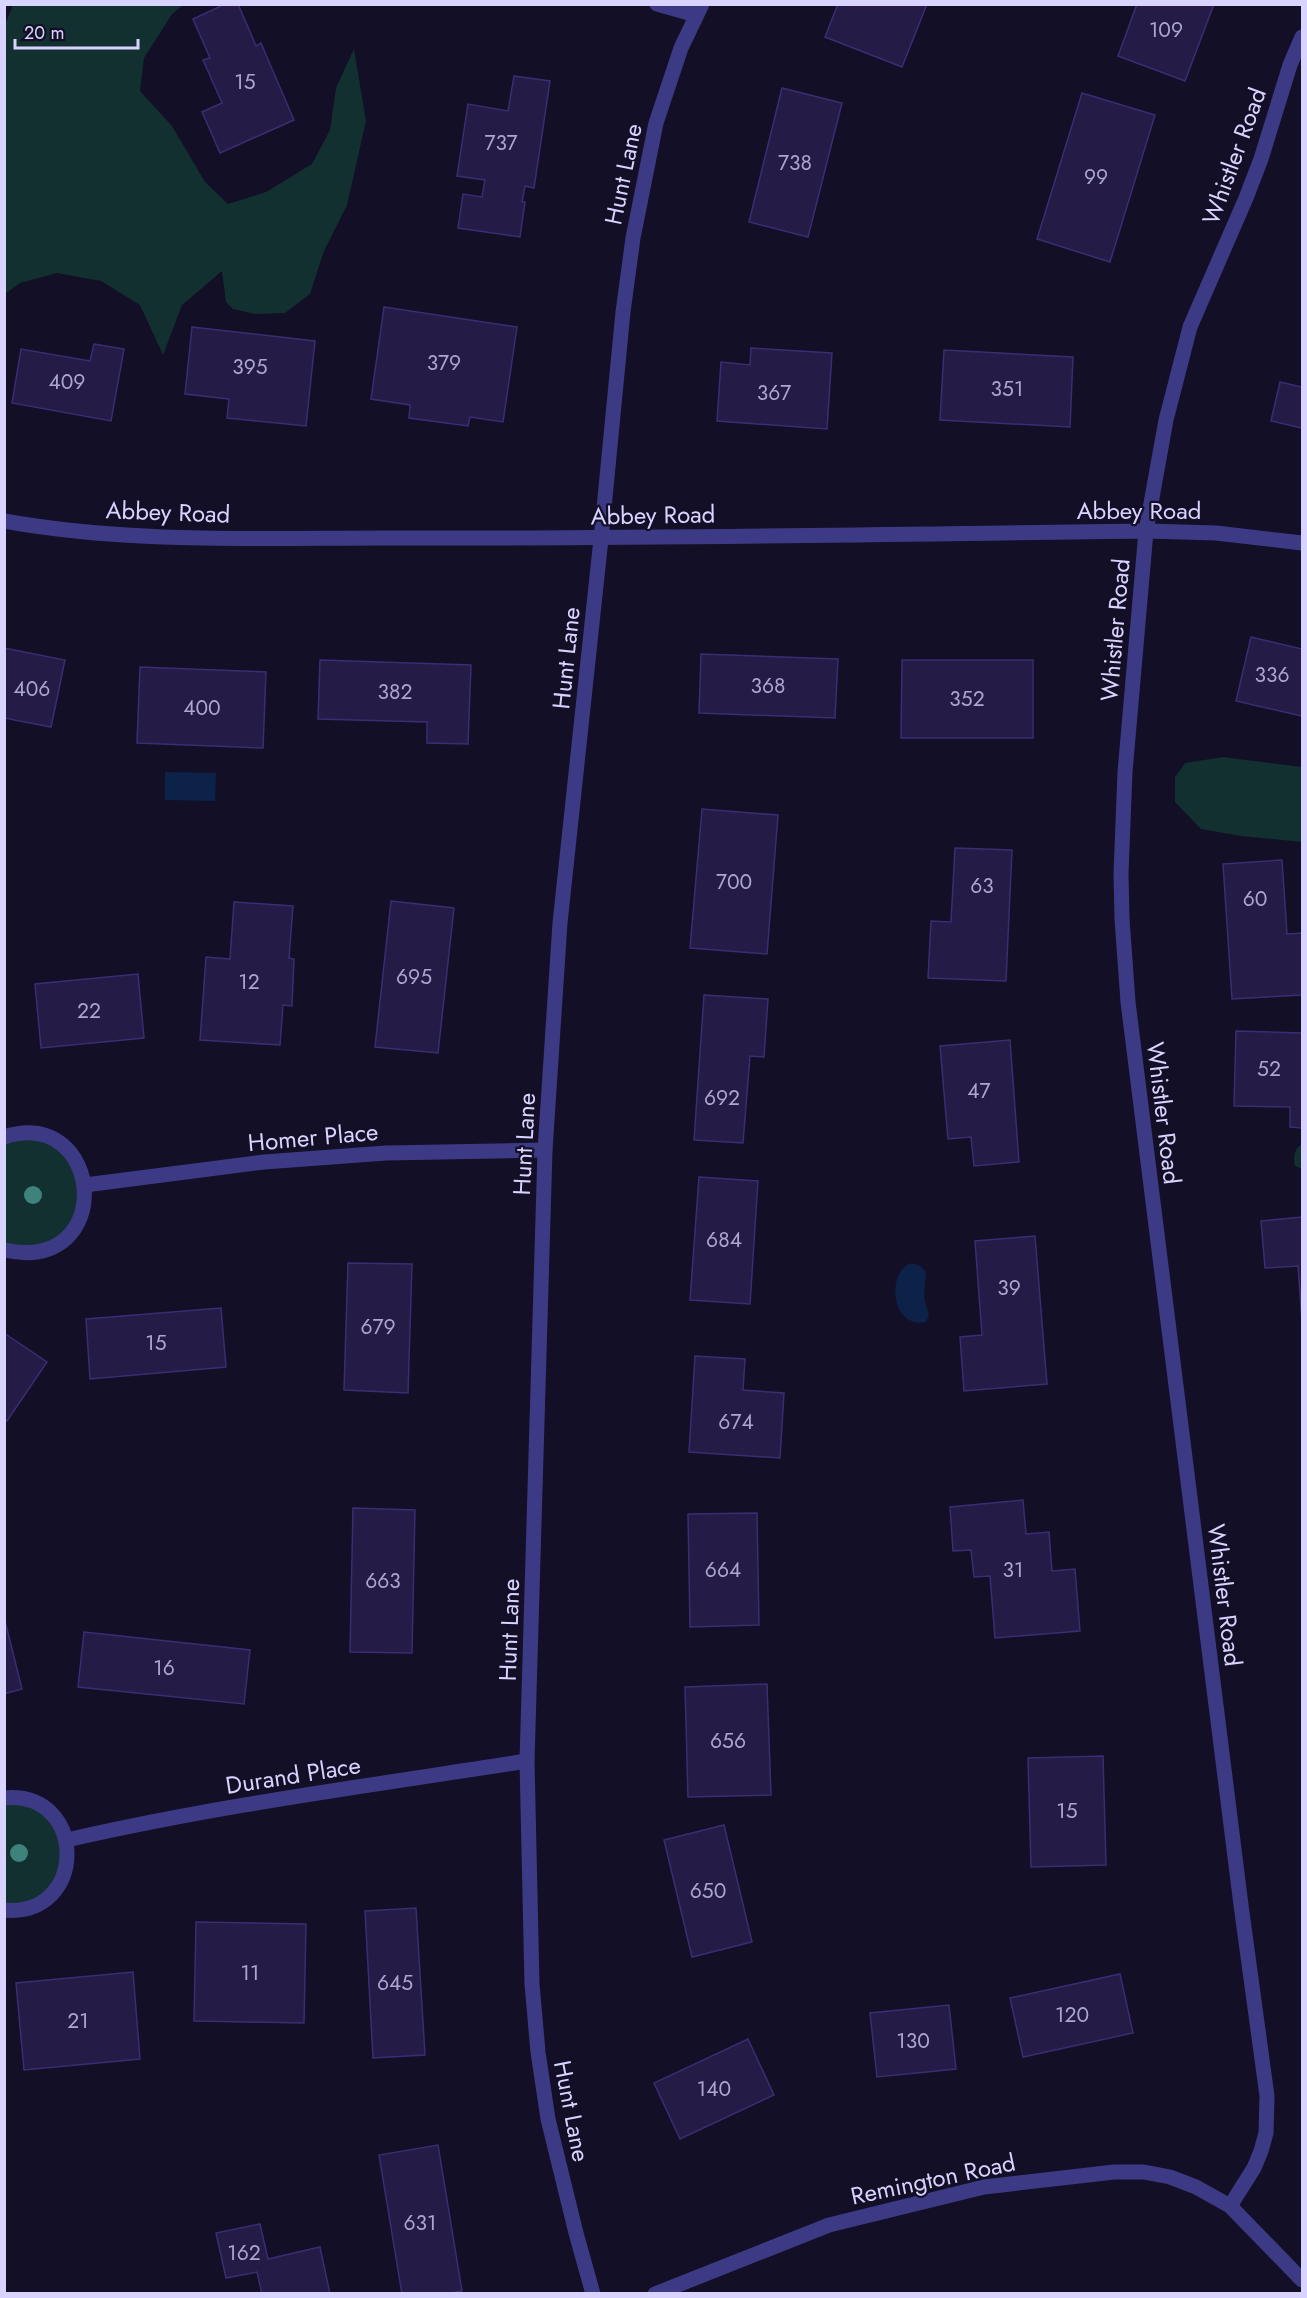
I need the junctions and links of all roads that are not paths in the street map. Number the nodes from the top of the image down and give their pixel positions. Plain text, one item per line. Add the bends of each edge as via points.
1 (657, 4) edge
2 (699, 10) edge
3 (1302, 37) edge
4 (4, 521) edge
5 (1146, 531) junction
6 (601, 538) junction
7 (1302, 543) edge
8 (4, 1137) edge
9 (545, 1149) junction
10 (86, 1185) junction
11 (4, 1250) edge
12 (527, 1761) junction
13 (4, 1798) edge
14 (67, 1840) junction
15 (4, 1910) edge
16 (1230, 2206) junction
17 (1302, 2280) edge
18 (593, 2294) edge
19 (655, 2294) edge

1 - 2 street
2 - 6 street, Hunt Lane via 674,66 656,123 633,238
3 - 5 street, Whistler Road via 1246,198 1190,327 1166,420
4 - 6 street, Abbey Road via 161,537
5 - 6 street, Abbey Road
5 - 7 street, Abbey Road via 1216,533
5 - 16 street, Whistler Road via 1125,772 1122,919 1128,1002 1267,2096 1266,2133 1261,2151
6 - 9 street, Hunt Lane via 560,923
8 - 10 street via 36,1134 54,1140 69,1151
9 - 10 street, Homer Place via 375,1153 264,1162
9 - 12 street, Hunt Lane
10 - 11 street via 85,1206 78,1225 63,1241 45,1251 25,1255
12 - 14 street, Durand Place via 220,1809
12 - 18 street, Hunt Lane via 532,1984 538,2052 548,2119
13 - 14 street via 33,1801 48,1810
14 - 15 street via 68,1860 63,1879 52,1895 16,1912
16 - 17 street, Remington Road
16 - 19 street, Remington Road via 1196,2187 1144,2172 984,2187 829,2225

